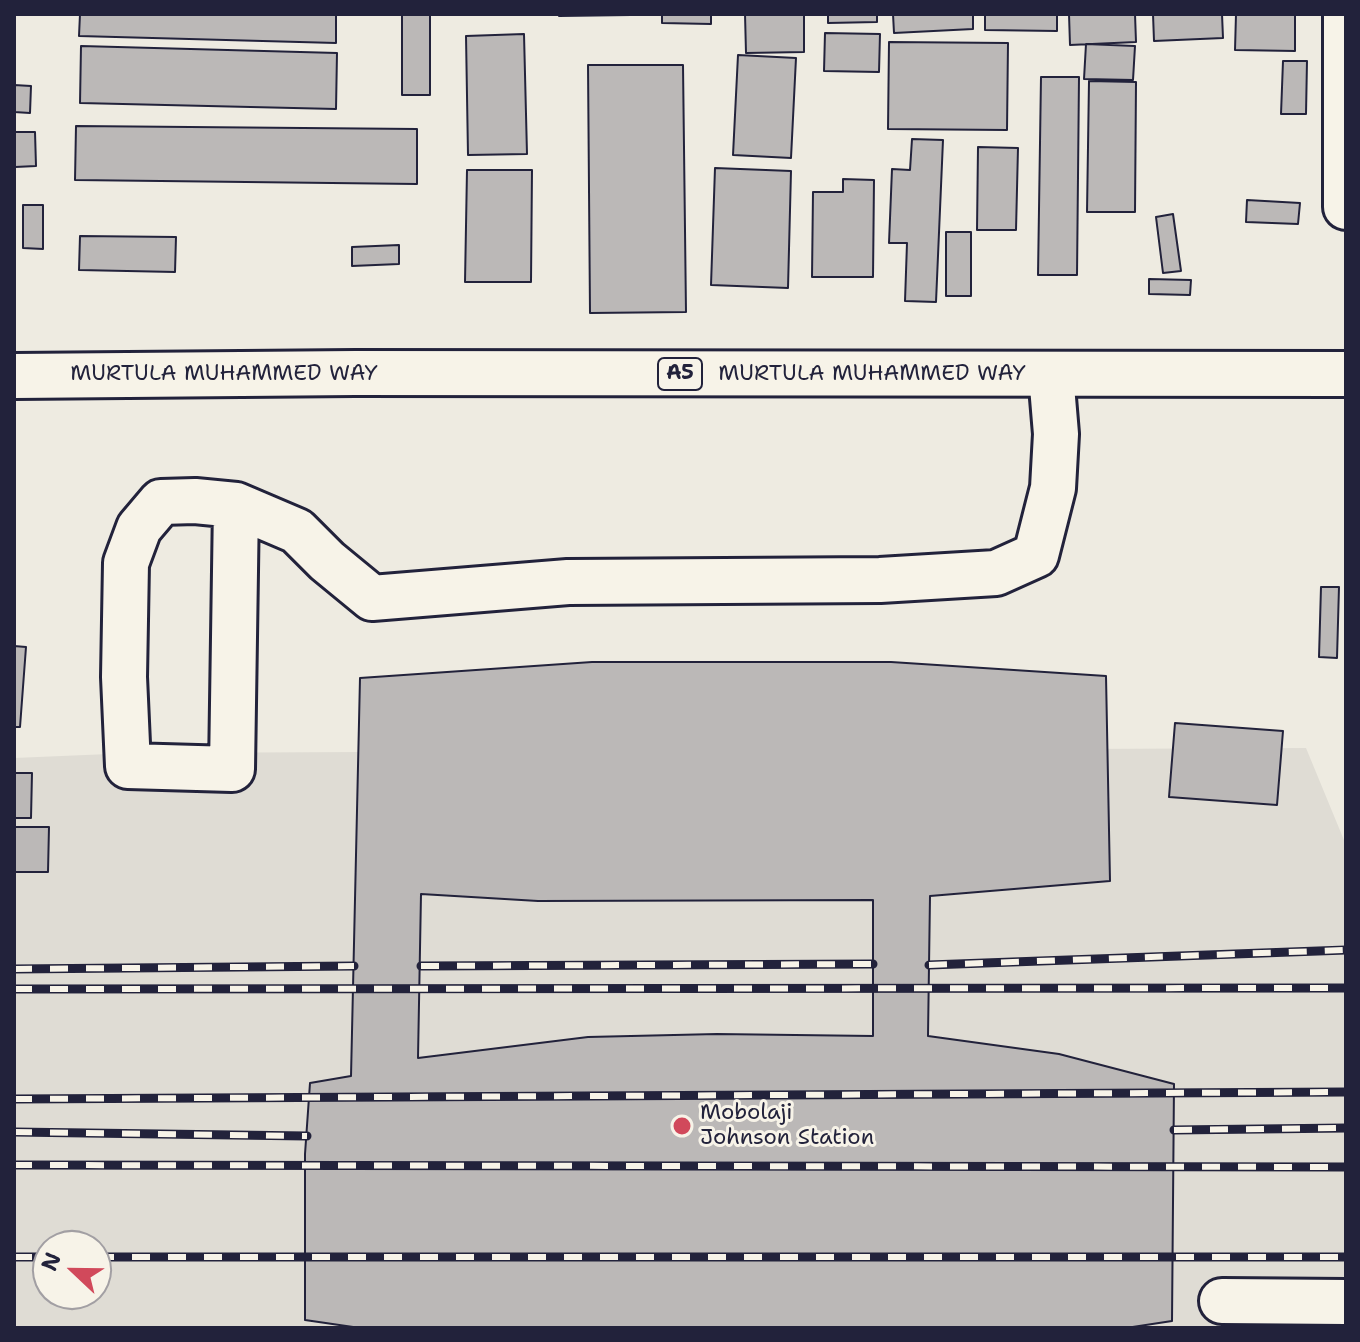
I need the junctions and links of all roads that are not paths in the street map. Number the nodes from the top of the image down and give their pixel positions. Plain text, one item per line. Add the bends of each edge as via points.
1 (1346, 14) edge
2 (1346, 207) edge
3 (1051, 374) junction
4 (1346, 374) edge
5 (14, 376) edge
6 (236, 505) junction
7 (1222, 1301) dead end
8 (1346, 1302) edge

1 - 2 main road
3 - 4 main road, MURTULA MUHAMMED WAY / A5
3 - 5 main road, MURTULA MUHAMMED WAY / A5
3 - 6 main road via 1053,488 1036,555 996,573 880,580 568,582 372,598 297,531
6 - 6 main road via 232,769 128,766 126,563 139,528 161,502
7 - 8 main road

